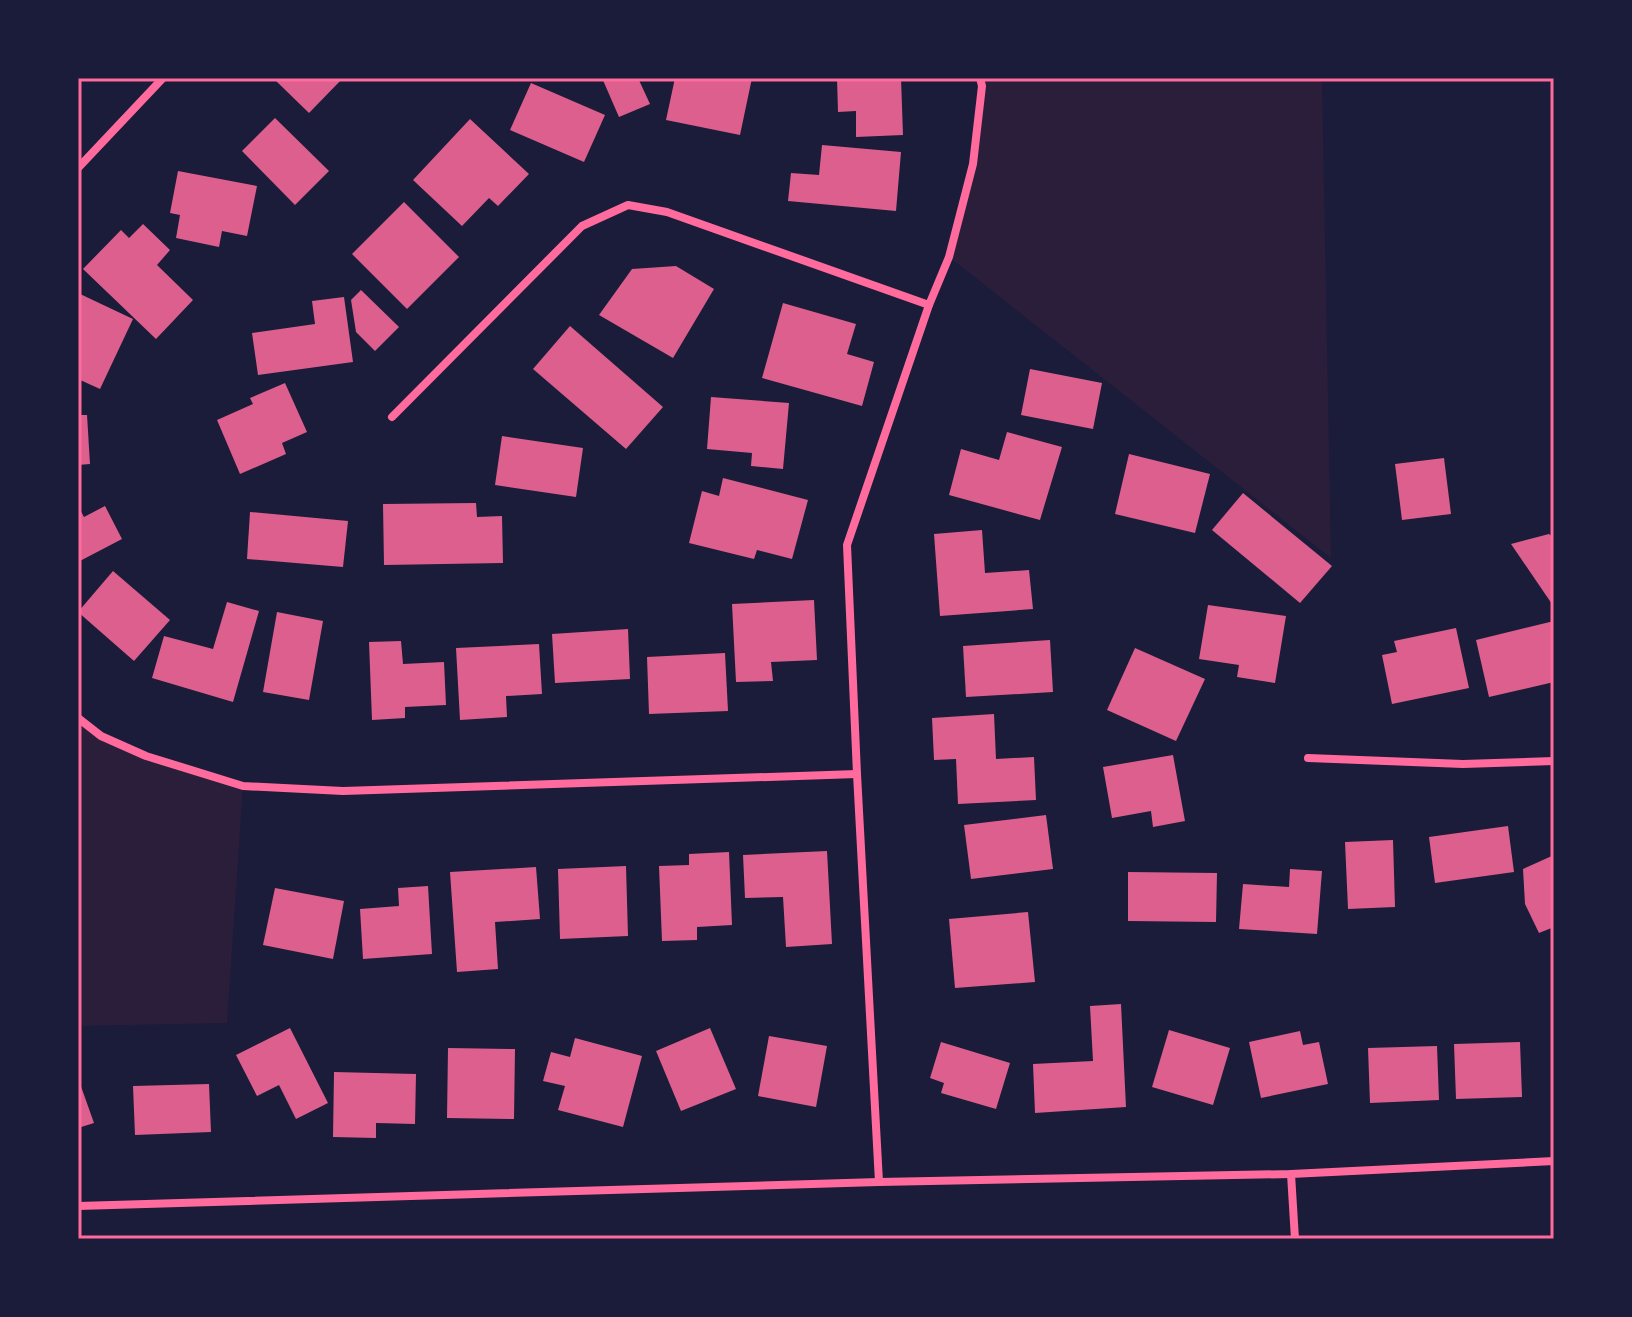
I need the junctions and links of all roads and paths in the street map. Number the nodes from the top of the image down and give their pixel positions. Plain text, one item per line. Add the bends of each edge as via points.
1 (163, 78) edge
2 (980, 78) edge
3 (78, 168) edge
4 (929, 305) junction
5 (392, 417) dead end
6 (78, 718) edge
7 (1308, 758) dead end
8 (1554, 761) edge
9 (857, 774) junction
10 (1554, 1161) edge
11 (1291, 1174) junction
12 (879, 1182) junction
13 (78, 1206) edge
14 (1295, 1239) edge

1 - 3 street
2 - 4 street via 973,164 949,257
4 - 5 street via 667,212 628,205 582,226
4 - 9 street via 847,545
6 - 9 street via 101,736 146,756 243,786 343,791
7 - 8 street via 1463,764
9 - 12 street
10 - 11 street
11 - 12 street
11 - 14 street
12 - 13 street

